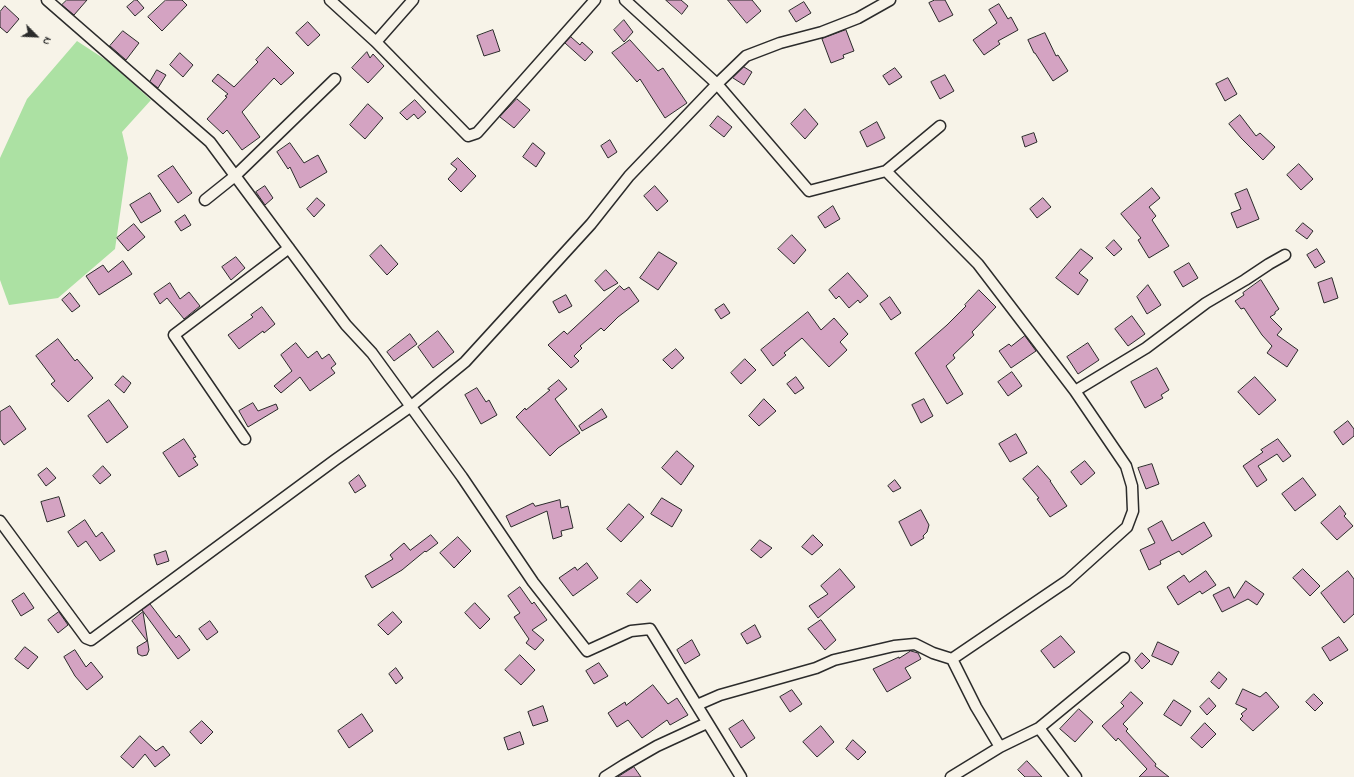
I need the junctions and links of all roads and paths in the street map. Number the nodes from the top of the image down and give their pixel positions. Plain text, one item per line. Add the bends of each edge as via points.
1 (47, 0) edge
2 (330, 0) edge
3 (412, 0) edge
4 (595, 0) edge
5 (625, 0) edge
6 (890, 0) edge
7 (376, 42) junction
8 (335, 80) dead end
9 (717, 84) junction
10 (940, 126) dead end
11 (886, 171) junction
12 (235, 176) junction
13 (205, 200) dead end
14 (289, 248) junction
15 (1285, 255) dead end
16 (1075, 391) junction
17 (410, 407) junction
18 (245, 439) dead end
19 (0, 521) edge
20 (1124, 658) dead end
21 (952, 659) junction
22 (697, 705) junction
23 (707, 723) junction
24 (1039, 728) junction
25 (1000, 747) junction
26 (605, 777) edge
27 (740, 777) edge
28 (951, 777) edge
29 (1076, 777) edge

1 - 12 street via 210,142
2 - 7 street
3 - 7 street
4 - 7 street via 473,136 468,136
5 - 9 street
6 - 9 street via 858,18 746,56
8 - 12 street
9 - 11 street via 809,191
9 - 17 street via 629,176 591,224 465,362
10 - 11 street
11 - 16 street via 978,264
12 - 13 street
12 - 14 street
14 - 17 street via 346,325 372,353
14 - 18 street via 174,335
15 - 16 street via 1206,303 1146,348
16 - 21 street via 1126,466 1132,486 1133,511 1127,527 1067,581
17 - 19 street via 91,640 86,638
17 - 22 street via 462,477 533,582 587,651 631,631 650,629
20 - 24 street
21 - 22 street via 915,644 894,646 834,660 816,668 727,693
21 - 25 street
22 - 23 street
23 - 26 street via 657,746
23 - 27 street
24 - 25 street
24 - 29 street
25 - 28 street

